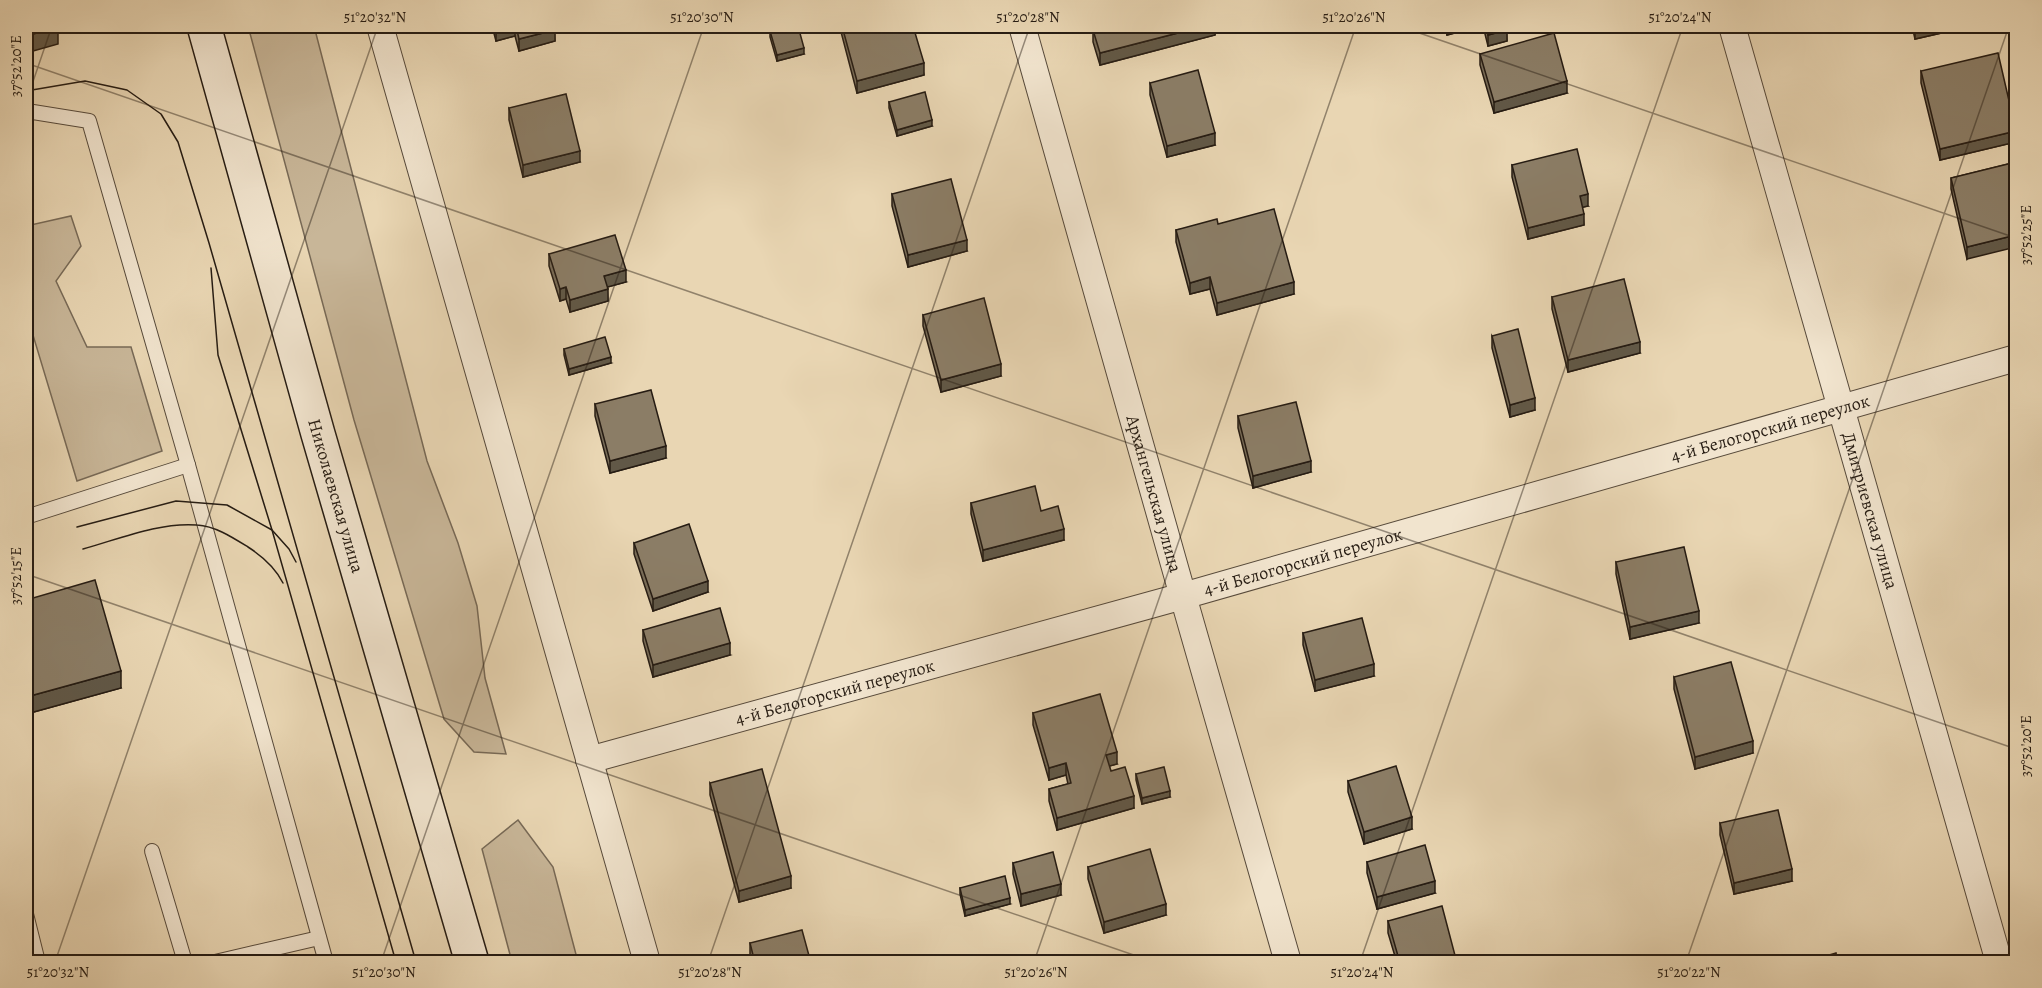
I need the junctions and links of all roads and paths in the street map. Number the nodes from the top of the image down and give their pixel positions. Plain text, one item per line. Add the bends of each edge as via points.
1 (204, 26) edge
2 (380, 26) edge
3 (1022, 26) edge
4 (1732, 26) edge
5 (26, 114) edge
6 (2016, 358) edge
7 (1840, 409) junction
8 (188, 465) junction
9 (26, 517) edge
10 (1183, 596) junction
11 (589, 760) junction
12 (152, 851) dead end
13 (26, 914) edge
14 (319, 938) junction
15 (38, 963) edge
16 (184, 963) edge
17 (215, 963) edge
18 (326, 963) edge
19 (472, 963) edge
20 (647, 963) edge
21 (1288, 963) edge
22 (1999, 963) edge

1 - 19 main road, Николаевская улица
2 - 11 street
3 - 10 street, Архангельская улица
4 - 7 street, Дмитриевская улица
5 - 8 lane via 33,111 89,121
6 - 7 street, 4-й Белогорский переулок
7 - 10 street, 4-й Белогорский переулок
7 - 22 street, Дмитриевская улица
8 - 9 lane
8 - 14 lane
10 - 11 street, 4-й Белогорский переулок
10 - 21 street, Архангельская улица
11 - 20 street
12 - 16 lane
13 - 15 lane
14 - 17 lane
14 - 18 lane

